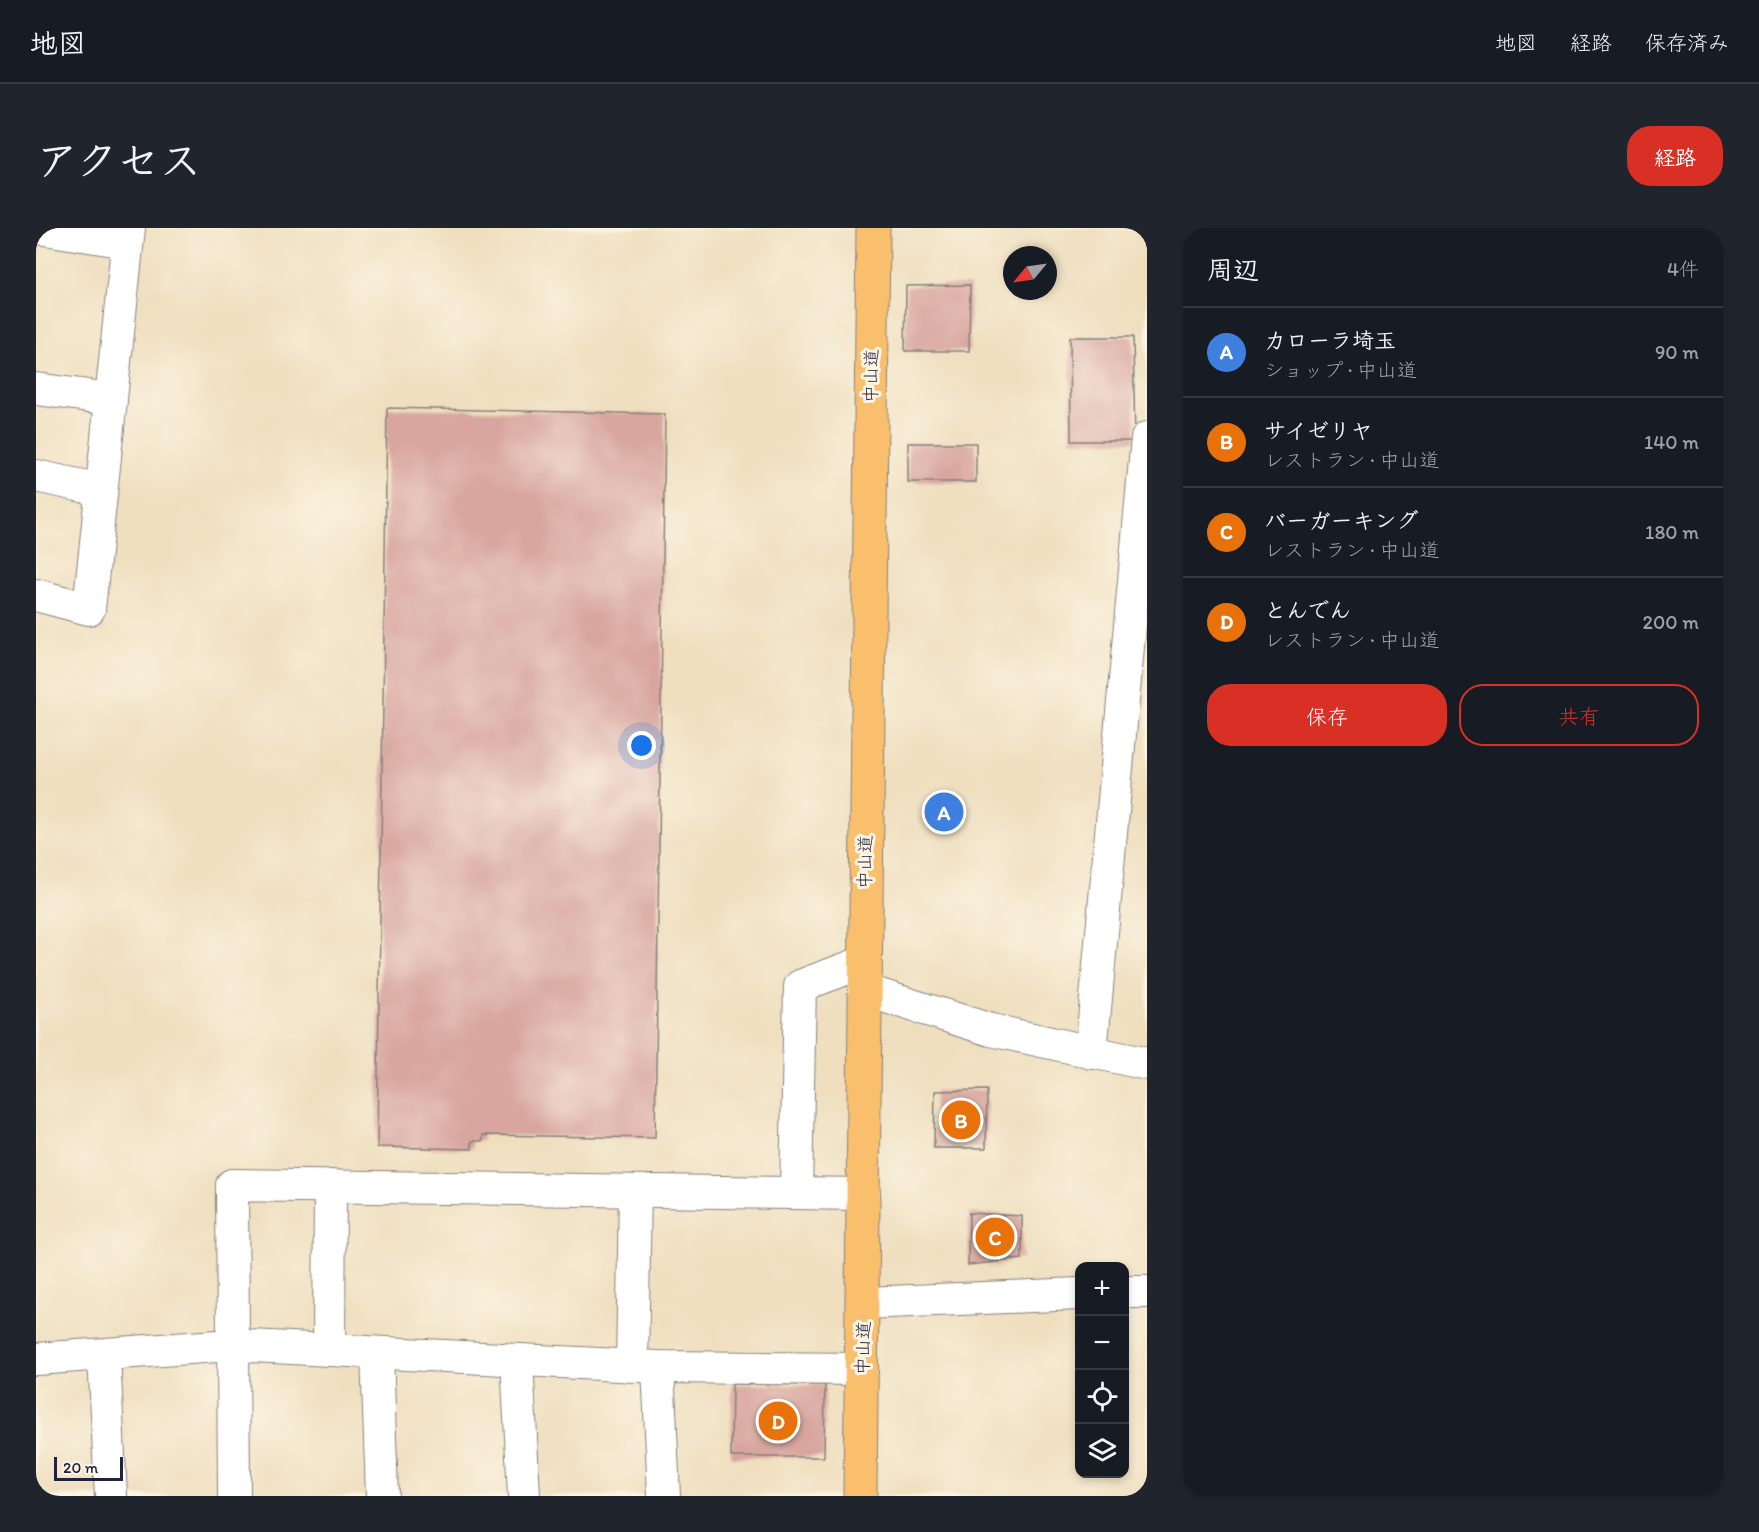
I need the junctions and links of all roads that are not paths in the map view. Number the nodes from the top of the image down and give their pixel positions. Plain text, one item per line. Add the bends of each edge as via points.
1 (38, 228) edge
2 (873, 228) edge
3 (128, 235) edge
4 (36, 389) edge
5 (111, 399) junction
6 (1147, 438) edge
7 (36, 476) edge
8 (101, 490) junction
9 (36, 595) edge
10 (864, 976) junction
11 (1090, 1053) junction
12 (1147, 1064) edge
13 (330, 1186) junction
14 (635, 1191) junction
15 (796, 1193) junction
16 (864, 1194) junction
17 (1129, 1292) edge
18 (1147, 1292) edge
19 (1075, 1294) edge
20 (864, 1303) junction
21 (231, 1345) junction
22 (329, 1350) junction
23 (377, 1353) junction
24 (104, 1355) junction
25 (36, 1359) edge
26 (517, 1360) junction
27 (645, 1366) junction
28 (861, 1368) junction
29 (111, 1496) edge
30 (234, 1496) edge
31 (382, 1496) edge
32 (524, 1496) edge
33 (664, 1496) edge
34 (860, 1496) edge

1 - 3 street
2 - 10 highway, 中山道
3 - 5 street
4 - 5 street
5 - 8 street
6 - 11 street
7 - 8 street
8 - 9 street via 89,609
10 - 11 street via 991,1030
10 - 15 street via 800,986
10 - 16 highway, 中山道
11 - 12 street
13 - 14 street
13 - 21 street via 232,1185
13 - 22 street
14 - 15 street
14 - 27 street
15 - 16 street
16 - 20 highway, 中山道
17 - 18 street
19 - 20 street
20 - 28 highway, 中山道
21 - 22 street
21 - 24 street
21 - 30 street
22 - 23 street
23 - 26 street
23 - 31 street
24 - 25 street
24 - 29 street
26 - 27 street
26 - 32 street
27 - 28 street
27 - 33 street
28 - 34 highway, 中山道

